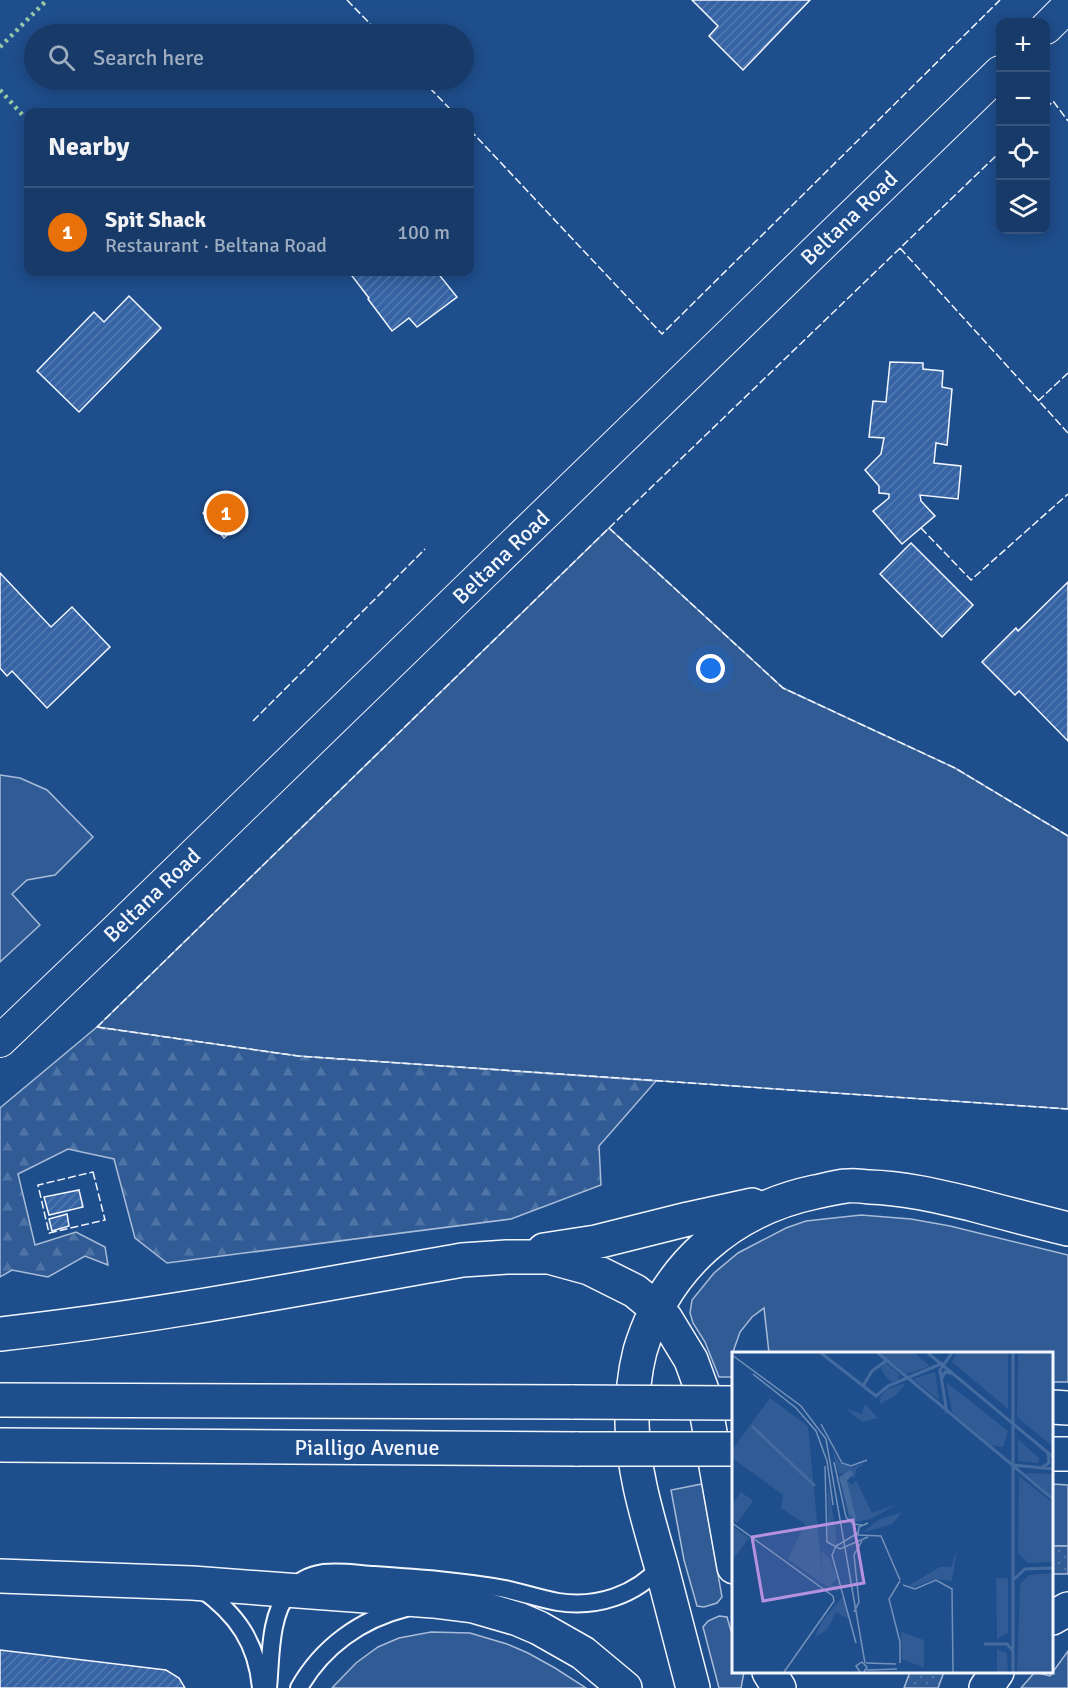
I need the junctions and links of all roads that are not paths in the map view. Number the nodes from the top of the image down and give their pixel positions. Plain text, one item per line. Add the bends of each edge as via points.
1 (1068, 6) edge
2 (1050, 24) edge
3 (996, 76) edge
4 (0, 1041) edge
5 (799, 1196) junction
6 (1068, 1229) edge
7 (507, 1257) junction
8 (657, 1309) junction
9 (0, 1334) edge
10 (0, 1400) edge
11 (732, 1403) edge
12 (0, 1445) edge
13 (732, 1449) edge
14 (732, 1556) edge
15 (661, 1566) junction
16 (0, 1576) edge
17 (192, 1583) junction
18 (290, 1590) junction
19 (433, 1601) junction
20 (1068, 1609) edge
21 (1053, 1617) edge
22 (770, 1673) edge
23 (996, 1673) edge
24 (261, 1688) edge
25 (268, 1688) edge
26 (299, 1688) edge
27 (625, 1688) edge
28 (693, 1688) edge
29 (779, 1688) edge
30 (986, 1688) edge

1 - 2 street
3 - 4 street, Beltana Road
5 - 6 main road via 847,1186 886,1187
5 - 7 main road via 596,1242
5 - 8 main road via 746,1217 710,1242 683,1269
7 - 8 main road via 549,1257 589,1268 635,1291
7 - 9 main road via 462,1260 79,1326
8 - 14 main road via 682,1344 700,1384
8 - 15 main road via 640,1353 632,1424 645,1509
10 - 11 main road, Pialligo Avenue, bridge
12 - 13 main road, Pialligo Avenue, bridge
15 - 18 lane via 625,1594 586,1603 559,1602 457,1583 328,1572 303,1579
15 - 28 main road
16 - 17 main road
17 - 18 main road
17 - 24 lane via 219,1603 243,1630 252,1646
18 - 19 main road
18 - 25 lane via 277,1614
19 - 26 lane via 387,1613 358,1627 327,1652
19 - 27 main road via 473,1606 539,1628 583,1653
20 - 21 main road
22 - 29 main road
23 - 30 main road

